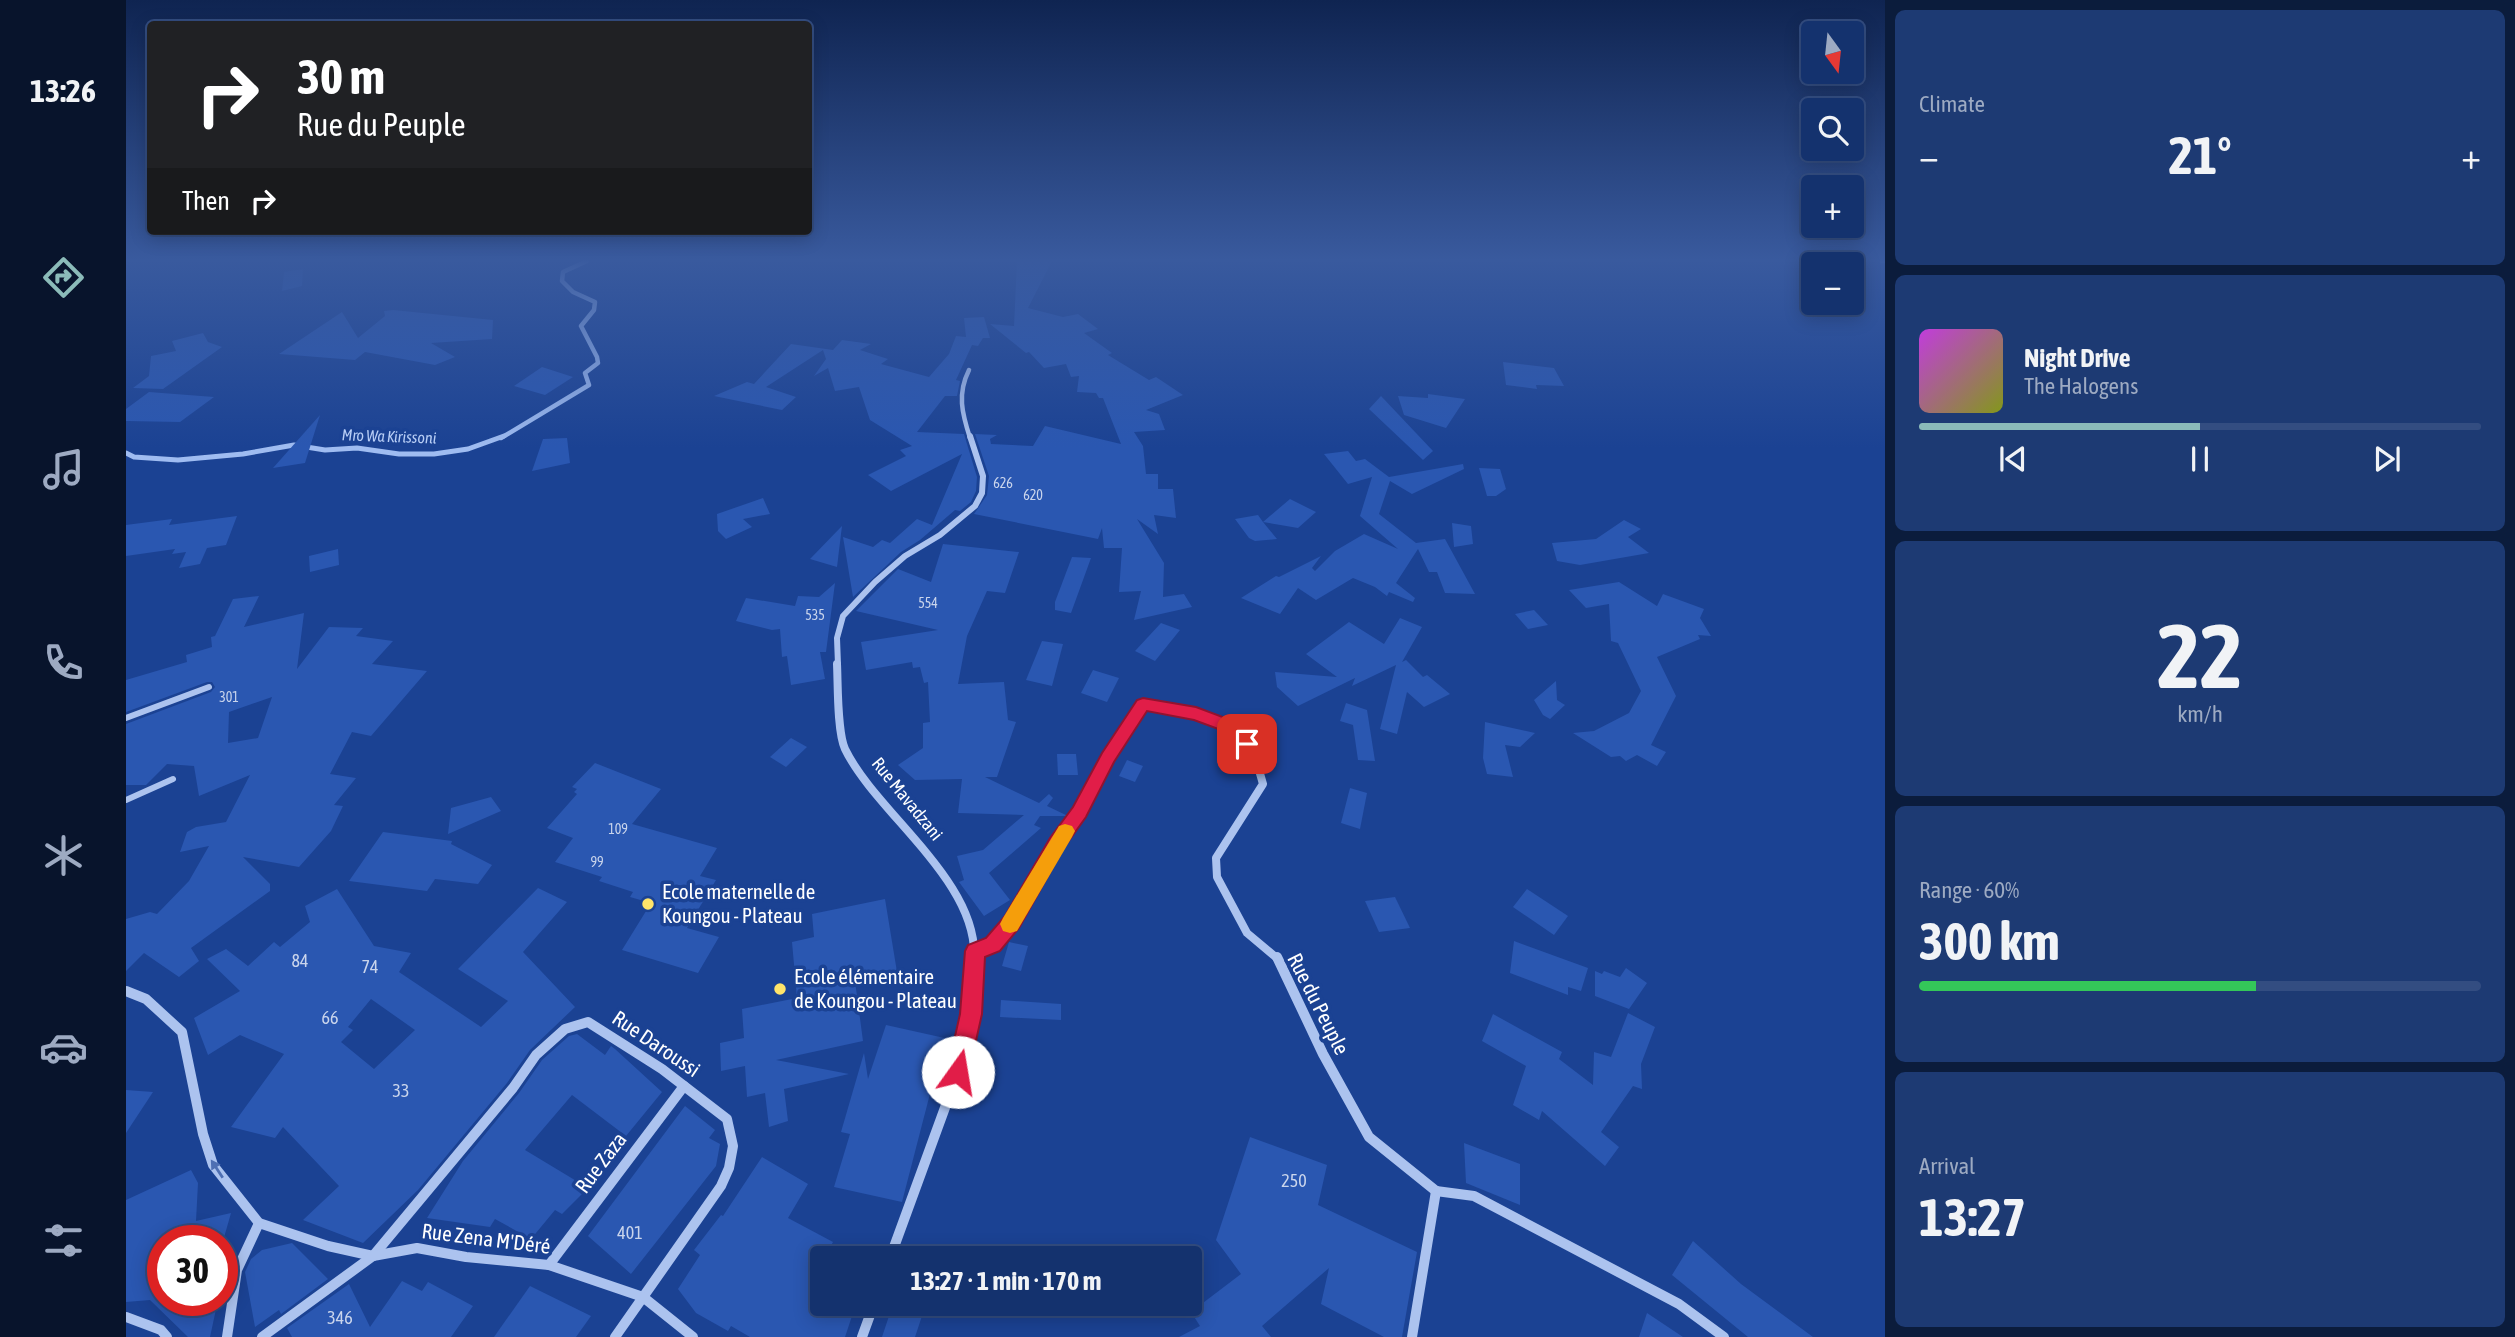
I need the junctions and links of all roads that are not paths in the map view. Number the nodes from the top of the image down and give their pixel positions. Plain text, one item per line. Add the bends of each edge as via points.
1 (969, 370) dead end
2 (209, 687) dead end
3 (126, 718) edge
4 (173, 779) dead end
5 (126, 800) edge
6 (975, 951) junction
7 (126, 991) edge
8 (684, 1086) junction
9 (1436, 1191) junction
10 (259, 1223) junction
11 (894, 1246) edge
12 (373, 1256) junction
13 (549, 1265) junction
14 (643, 1297) junction
15 (870, 1316) edge
16 (126, 1317) edge
17 (167, 1337) edge
18 (227, 1337) edge
19 (262, 1337) edge
20 (615, 1337) edge
21 (693, 1337) edge
22 (862, 1337) edge
23 (1412, 1337) edge
24 (1724, 1337) edge

1 - 6 street, Rue Mavadzani via 960,408 983,476 982,492 975,506 905,556 843,616 837,660 844,747 877,796 935,861 966,916
2 - 3 lane
4 - 5 lane
6 - 9 street, Rue du Peuple via 993,944 1012,922 1143,705 1196,714 1238,729 1256,758 1263,784 1216,858 1217,877 1247,933 1278,958 1369,1137
6 - 11 street, Rue Mavadzani via 971,1014 958,1072
10 -> 7 street via 213,1165 182,1032 146,999
8 - 12 street, Rue Daroussi via 588,1022 565,1029 536,1055
8 - 13 street, Rue Zaza
8 - 14 street, Rue Daroussi via 727,1119 733,1146 729,1168
9 - 23 street
9 - 24 street via 1474,1196 1679,1304
10 - 12 street via 328,1247
10 - 18 street via 237,1270
12 - 13 street, Rue Zena M'Déré via 417,1248
12 - 19 street, Rue Zena M'Déré
13 - 14 street, Rue Zena M'Déré
14 - 20 street
14 - 21 street, Rue Zena M'Déré
15 - 22 street
16 - 17 street via 161,1330

